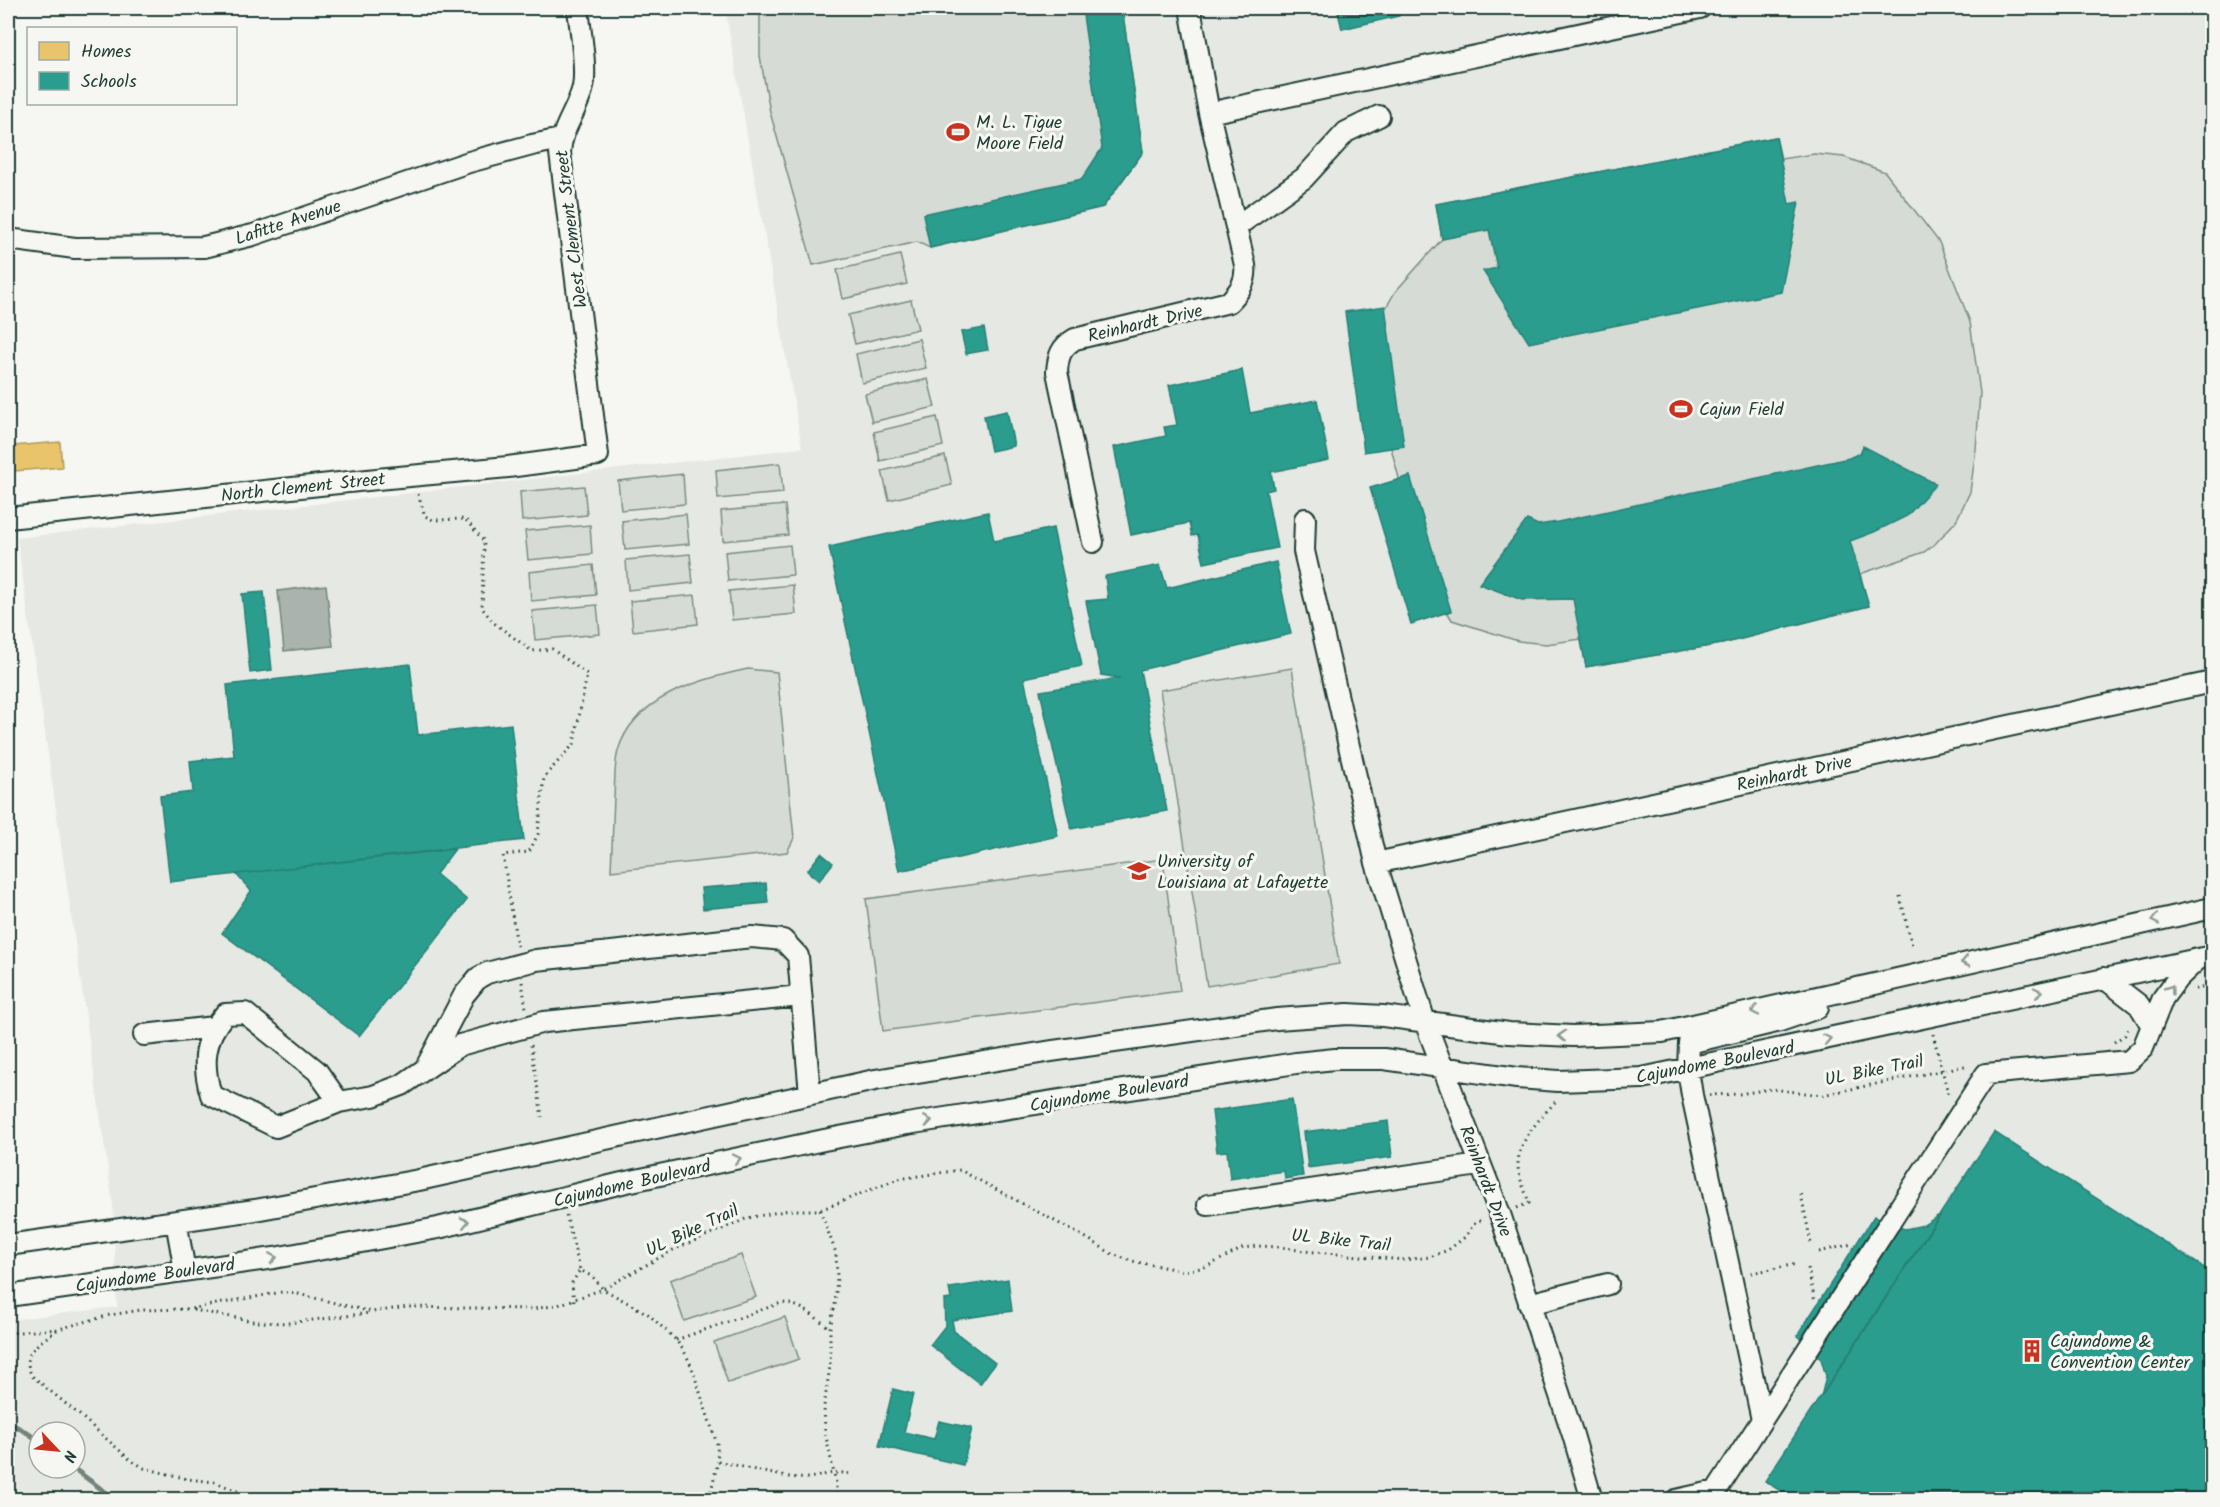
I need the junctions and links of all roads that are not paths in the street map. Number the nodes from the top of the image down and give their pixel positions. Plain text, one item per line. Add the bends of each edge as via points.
1 (578, 8) edge
2 (1190, 8) edge
3 (1700, 8) edge
4 (1209, 113) junction
5 (1379, 116) dead end
6 (561, 139) junction
7 (1237, 226) junction
8 (8, 239) edge
9 (598, 455) joint
10 (8, 518) edge
11 (1305, 519) dead end
12 (1094, 542) dead end
13 (2212, 682) edge
14 (1376, 863) junction
15 (2212, 908) edge
16 (2205, 957) edge
17 (1896, 978) junction
18 (2104, 978) junction
19 (801, 996) junction
20 (1425, 1022) junction
21 (2152, 1026) junction
22 (213, 1027) junction
23 (144, 1035) dead end
24 (1443, 1067) junction
25 (424, 1070) junction
26 (1688, 1070) junction
27 (810, 1094) junction
28 (339, 1102) junction
29 (1479, 1165) junction
30 (1208, 1205) dead end
31 (176, 1221) junction
32 (8, 1245) edge
33 (185, 1271) junction
34 (1608, 1284) dead end
35 (8, 1296) edge
36 (1529, 1304) junction
37 (1762, 1420) junction
38 (1592, 1500) edge
39 (1676, 1500) edge

1 - 6 street, West Clement Street via 584,78
2 - 4 street, Reinhardt Drive
3 - 4 street
4 - 7 street, Reinhardt Drive
5 - 7 street via 1346,132 1304,178
6 - 8 street, Lafitte Avenue via 469,162 253,235 204,247 75,248
6 - 9 street, West Clement Street via 560,169
7 - 12 street, Reinhardt Drive via 1246,272 1239,292 1229,302 1074,339 1062,349 1058,372
9 - 10 street, North Clement Street
11 - 14 street, Reinhardt Drive via 1304,551
13 - 14 street, Reinhardt Drive
14 - 20 street, Reinhardt Drive
15 -> 17 street
16 - 18 street, Cajundome Boulevard
21 -> 16 street via 2163,998 2178,978
17 -> 20 street via 1662,1032 1574,1036 1509,1033
17 - 26 street via 1780,1022 1689,1043
18 - 21 street via 2139,1005
26 -> 18 street, Cajundome Boulevard
19 - 25 street via 544,1022 460,1045
19 - 25 street via 798,956 783,940 752,937 536,960 487,972 478,978 464,995
19 - 27 street
20 - 24 street, Reinhardt Drive
20 - 27 street via 1348,1014 1277,1020 1052,1051
21 - 37 street via 2143,1048 2129,1061 1986,1074
22 - 23 street
22 - 28 street via 225,1014 245,1012 317,1071
22 - 28 street via 205,1051 211,1095 276,1127
24 - 26 street, Cajundome Boulevard via 1558,1081 1642,1078
24 - 29 street, Reinhardt Drive
33 -> 24 street, Cajundome Boulevard via 438,1228 633,1181 907,1124 1296,1063 1384,1059
25 - 28 street via 402,1085 373,1096
26 - 37 street
27 - 31 street via 419,1180
29 - 30 street
29 - 36 street, Reinhardt Drive via 1500,1214
31 - 32 street
31 - 33 street
33 - 35 street, Cajundome Boulevard
34 - 36 street
36 - 38 street, Reinhardt Drive
37 - 39 street via 1716,1491

